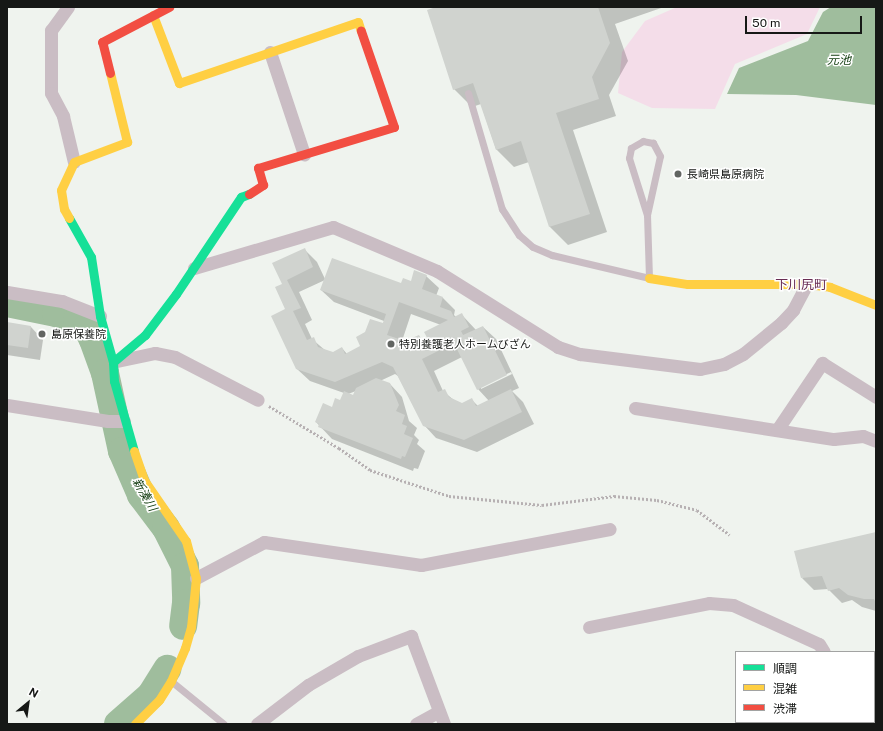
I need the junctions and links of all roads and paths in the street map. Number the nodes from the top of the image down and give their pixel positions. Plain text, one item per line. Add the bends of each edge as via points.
1 (68, 7) edge
2 (169, 7) edge
3 (153, 15) junction
4 (270, 52) junction
5 (468, 93) dead end
6 (304, 154) junction
7 (74, 162) junction
8 (647, 216) junction
9 (194, 268) junction
10 (649, 278) junction
11 (807, 284) junction
12 (7, 292) edge
13 (876, 305) edge
14 (100, 316) junction
15 (113, 362) junction
16 (876, 397) edge
17 (258, 400) joint
18 (7, 405) edge
19 (635, 408) dead end
20 (118, 421) junction
21 (777, 430) junction
22 (876, 441) edge
23 (610, 529) dead end
24 (730, 535) dead end
25 (196, 578) junction
26 (589, 627) dead end
27 (823, 651) edge
28 (171, 682) junction
29 (439, 711) junction
30 (135, 724) edge
31 (224, 724) edge
32 (257, 724) edge
33 (416, 724) edge
34 (444, 724) edge

1 - 7 street via 51,30 51,93 63,116
2 - 3 street
3 - 4 street via 179,83
3 - 7 street via 102,42 127,142
4 - 6 street
4 - 6 street via 358,22 394,127
5 - 10 lane via 502,209 520,235 533,247 552,255
6 - 9 street via 258,168 263,185 257,191 241,197
7 - 14 street via 64,180 61,200 91,257
8 - 8 lane via 629,158 631,148 643,140 653,143 660,156
8 - 10 lane
9 - 11 street via 333,227 437,271 558,347 580,354 700,369 724,364 743,354 793,310
9 - 15 street via 145,335
10 - 11 street via 688,284
11 - 13 street via 844,292
12 - 14 street via 62,301
14 - 15 street
15 - 17 street via 155,353 175,357
15 - 20 street
16 - 21 street via 822,363
17 - 24 path via 339,448 370,470 449,496 542,505 614,496 657,500 697,510
18 - 20 street
19 - 21 street
20 - 25 street via 144,480 186,541
21 - 22 street via 834,439 863,436
23 - 25 street via 421,565 264,542
25 - 28 street via 185,648
26 - 27 street via 709,603 733,605 819,644
28 - 30 street via 159,700
28 - 31 lane
29 - 32 street via 411,636 358,656 308,685
29 - 33 street
29 - 34 street

